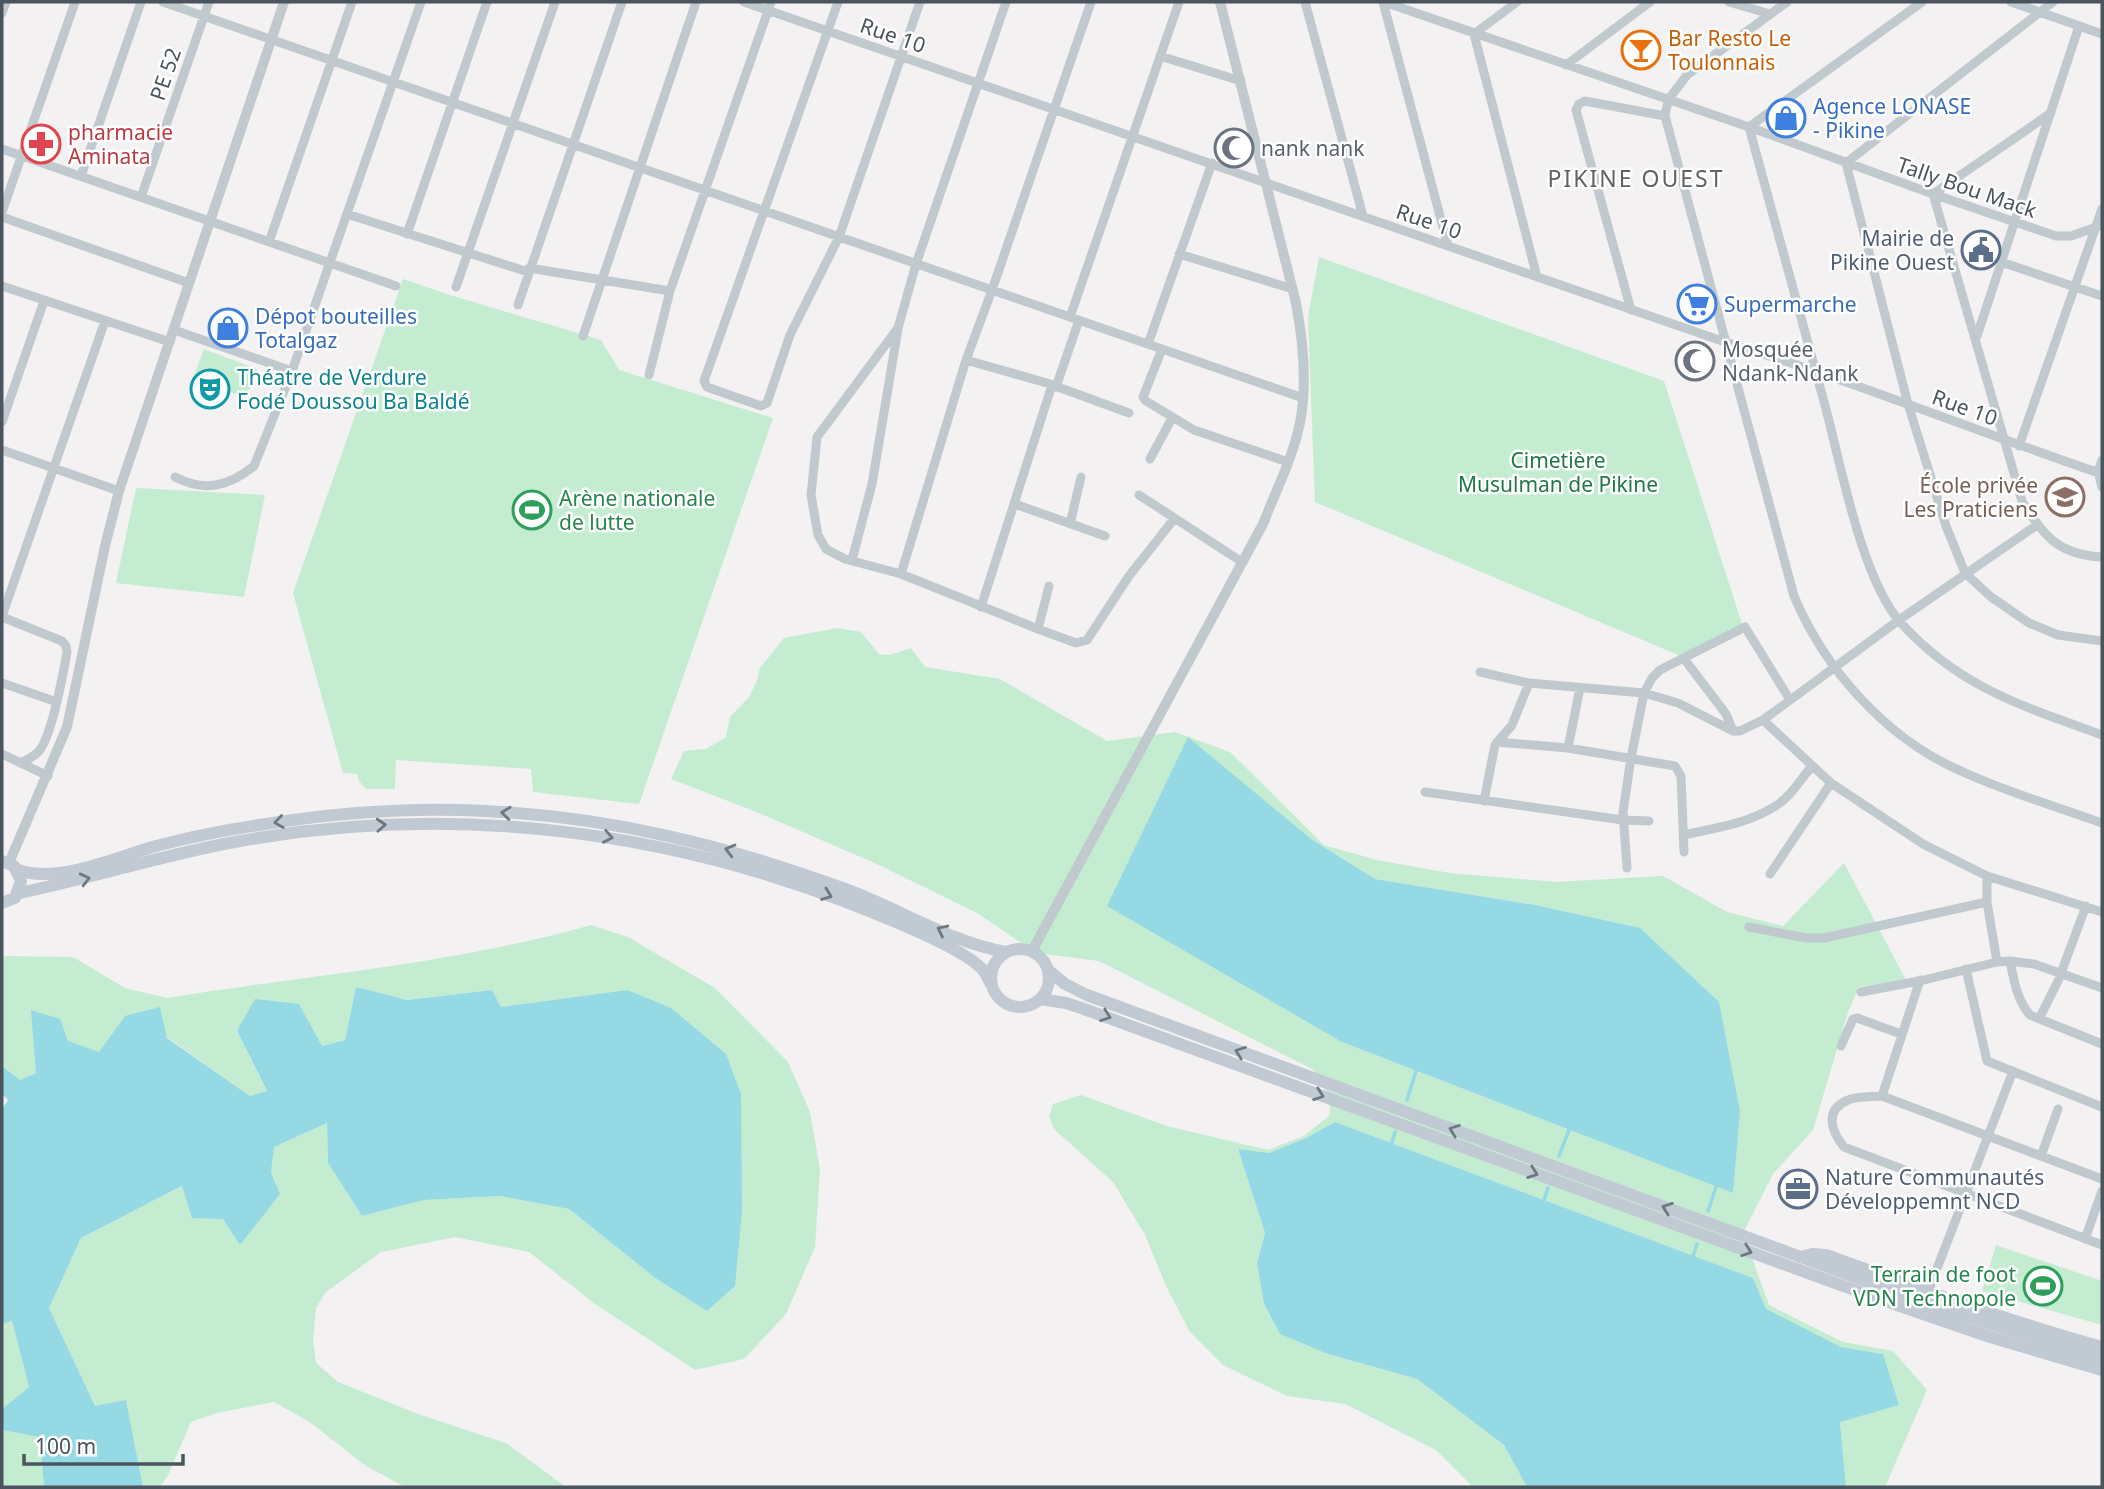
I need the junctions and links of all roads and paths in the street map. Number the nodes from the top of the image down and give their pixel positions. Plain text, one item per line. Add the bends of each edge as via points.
1 (6, 2) edge
2 (75, 2) edge
3 (141, 2) edge
4 (163, 2) edge
5 (209, 2) edge
6 (284, 2) edge
7 (352, 2) edge
8 (421, 2) edge
9 (487, 2) edge
10 (555, 2) edge
11 (622, 2) edge
12 (696, 2) edge
13 (744, 2) edge
14 (838, 2) edge
15 (920, 2) edge
16 (1006, 2) edge
17 (1091, 2) edge
18 (1179, 2) edge
19 (1220, 2) edge
20 (1305, 2) edge
21 (1384, 2) edge
22 (1517, 2) edge
23 (1650, 2) edge
24 (1729, 2) edge
25 (1787, 2) edge
26 (1922, 2) edge
27 (2011, 2) edge
28 (2053, 2) edge
29 (769, 6) edge
30 (2040, 12) junction
31 (2, 13) edge
32 (1770, 14) junction
33 (204, 16) junction
34 (2079, 26) junction
35 (828, 31) junction
36 (1474, 34) junction
37 (2102, 34) edge
38 (271, 39) junction
39 (902, 56) junction
40 (1160, 56) junction
41 (332, 61) junction
42 (1566, 65) junction
43 (1241, 81) junction
44 (393, 82) junction
45 (978, 83) junction
46 (1668, 100) junction
47 (452, 102) junction
48 (1054, 109) junction
49 (2051, 113) junction
50 (1665, 116) junction
51 (513, 124) junction
52 (1749, 127) junction
53 (1132, 136) junction
54 (573, 144) junction
55 (2, 149) edge
56 (22, 155) junction
57 (1212, 163) junction
58 (1846, 163) junction
59 (640, 168) junction
60 (81, 176) junction
61 (1267, 183) junction
62 (705, 190) junction
63 (1933, 194) junction
64 (141, 197) junction
65 (2102, 209) edge
66 (766, 211) junction
67 (347, 214) junction
68 (2, 215) edge
69 (1363, 216) junction
70 (210, 221) junction
71 (2013, 222) junction
72 (2099, 226) edge
73 (407, 234) junction
74 (839, 237) junction
75 (269, 242) junction
76 (1448, 246) junction
77 (468, 254) junction
78 (1179, 254) junction
79 (2001, 262) junction
80 (330, 263) junction
81 (916, 264) junction
82 (528, 270) junction
83 (1537, 277) junction
84 (601, 282) junction
85 (189, 283) junction
86 (2, 286) edge
87 (396, 286) dead end
88 (2074, 286) junction
89 (456, 287) dead end
90 (1293, 289) junction
91 (992, 290) junction
92 (670, 291) junction
93 (2102, 296) edge
94 (44, 301) junction
95 (518, 305) dead end
96 (1631, 310) junction
97 (1074, 319) junction
98 (105, 321) junction
99 (898, 328) junction
100 (174, 330) junction
101 (583, 336) dead end
102 (1976, 338) junction
103 (170, 342) junction
104 (1726, 342) junction
105 (1148, 344) junction
106 (1162, 349) junction
107 (965, 360) junction
108 (1815, 370) junction
109 (292, 371) junction
110 (649, 375) dead end
111 (1054, 386) junction
112 (1303, 398) junction
113 (1908, 404) junction
114 (1129, 413) dead end
115 (1172, 418) junction
116 (2, 422) edge
117 (2003, 439) junction
118 (2020, 446) junction
119 (2, 450) edge
120 (1150, 459) dead end
121 (2102, 460) edge
122 (1288, 462) junction
123 (55, 467) junction
124 (2100, 473) edge
125 (175, 477) dead end
126 (1081, 477) dead end
127 (2102, 487) edge
128 (119, 491) junction
129 (1139, 495) dead end
130 (1014, 504) junction
131 (1174, 519) junction
132 (1070, 524) junction
133 (2037, 525) junction
134 (1105, 536) dead end
135 (2102, 557) edge
136 (852, 560) junction
137 (1242, 562) junction
138 (1965, 573) junction
139 (901, 574) junction
140 (1049, 586) dead end
141 (981, 607) junction
142 (2, 617) edge
143 (1899, 620) junction
144 (1038, 629) junction
145 (2102, 640) edge
146 (1685, 660) junction
147 (1836, 668) junction
148 (1480, 672) dead end
149 (2, 683) edge
150 (1529, 683) junction
151 (1580, 688) junction
152 (1644, 694) junction
153 (1790, 700) junction
154 (57, 702) junction
155 (1763, 720) junction
156 (1733, 731) junction
157 (2102, 735) edge
158 (1497, 742) junction
159 (1568, 748) junction
160 (2, 754) edge
161 (1631, 758) junction
162 (20, 763) junction
163 (1812, 766) junction
164 (48, 776) junction
165 (1831, 783) junction
166 (1425, 792) dead end
167 (1484, 801) junction
168 (1623, 820) junction
169 (1649, 821) dead end
170 (2102, 822) edge
171 (1684, 835) junction
172 (1684, 852) dead end
173 (10, 864) edge
174 (1627, 868) dead end
175 (1770, 874) dead end
176 (1987, 876) junction
177 (19, 892) junction
178 (1987, 902) junction
179 (2, 904) edge
180 (2086, 906) junction
181 (2102, 912) edge
182 (1749, 927) dead end
183 (1032, 951) junction
184 (1006, 952) junction
185 (2010, 961) junction
186 (1997, 962) junction
187 (1966, 969) junction
188 (1048, 970) junction
189 (2061, 972) junction
190 (1920, 981) junction
191 (991, 984) junction
192 (2102, 988) edge
193 (1861, 992) dead end
194 (1040, 999) junction
195 (2039, 1019) junction
196 (1901, 1034) junction
197 (2102, 1045) edge
198 (1841, 1046) dead end
199 (2013, 1071) junction
200 (1882, 1096) junction
201 (2102, 1107) edge
202 (2058, 1109) dead end
203 (1987, 1135) junction
204 (2041, 1156) junction
205 (2102, 1179) edge
206 (2102, 1191) edge
207 (1965, 1192) junction
208 (2085, 1239) junction
209 (2102, 1245) edge
210 (1800, 1257) junction
211 (1928, 1292) junction
212 (2102, 1347) edge
213 (2102, 1358) edge
214 (2102, 1370) edge

1 - 31 street
2 - 56 street
3 - 60 street
4 - 33 street
5 - 33 street, PE 52
6 - 38 street
7 - 41 street
8 - 44 street
9 - 47 street
10 - 51 street
11 - 54 street
12 - 59 street
13 - 29 street, Rue 10
14 - 35 street
15 - 39 street
16 - 45 street
17 - 48 street
18 - 40 street
19 - 43 street
20 - 69 street
21 - 36 street, Tally Bou Mack
21 - 76 street
22 - 36 street
23 - 42 street
24 - 32 street
25 - 32 street
26 - 52 street
27 - 30 street
28 - 30 street
29 - 35 street, Rue 10
29 - 62 street
30 - 34 street
30 - 58 street
32 - 46 street via 1687,75
33 - 38 street
33 - 64 street, PE 52
34 - 37 street
34 - 49 street
35 - 39 street, Rue 10
35 - 66 street
36 - 42 street, Tally Bou Mack
36 - 83 street
38 - 41 street
38 - 70 street
39 - 45 street, Rue 10
39 - 74 street
40 - 43 street
40 - 53 street
41 - 44 street
41 - 75 street
42 - 46 street, Tally Bou Mack
43 - 61 street
44 - 47 street
44 - 67 street
45 - 48 street, Rue 10
45 - 81 street
46 - 50 street
46 - 52 street, Tally Bou Mack
47 - 51 street
47 - 73 street
48 - 53 street, Rue 10
48 - 91 street
49 - 63 street
49 - 71 street
50 - 96 street via 1586,101 1576,110
50 - 104 street
51 - 54 street
51 - 77 street
52 - 58 street, Tally Bou Mack
52 - 108 street
53 - 57 street, Rue 10
53 - 97 street
54 - 59 street
54 - 82 street
55 - 56 street
56 - 60 street
56 - 68 street
57 - 61 street, Rue 10
57 - 78 street
58 - 63 street, Tally Bou Mack
58 - 113 street
59 - 62 street
59 - 84 street
60 - 64 street
61 - 69 street, Rue 10
61 - 90 street
62 - 66 street
62 - 92 street
63 - 71 street, Tally Bou Mack
63 - 102 street
64 - 70 street
65 - 72 street
66 - 74 street
66 - 74 street via 704,381 707,387 765,405 790,335
67 - 73 street
67 - 80 street
68 - 85 street
69 - 76 street, Rue 10
70 - 75 street
70 - 85 street
71 - 72 street, Tally Bou Mack via 2064,237
71 - 79 street
72 - 88 street
73 - 77 street
74 - 81 street
75 - 80 street
76 - 83 street, Rue 10
77 - 82 street
77 - 89 street
78 - 90 street
78 - 105 street
79 - 88 street
79 - 102 street
80 - 87 street
80 - 109 street
81 - 91 street
81 - 99 street
82 - 84 street
82 - 95 street
83 - 96 street, Rue 10
84 - 92 street
84 - 101 street
85 - 100 street
86 - 94 street
88 - 93 street
88 - 118 street
90 - 112 street via 1303,350
91 - 97 street
91 - 107 street
92 - 110 street
94 - 98 street
94 - 116 street
96 - 104 street, Rue 10
97 - 105 street
97 - 111 street
98 - 103 street
98 - 123 street
99 - 136 street via 872,484
99 - 136 street via 817,437 811,495 818,535 826,549
100 - 103 street
100 - 109 street
102 - 117 street
103 - 128 street
104 - 108 street, Rue 10
104 - 147 street via 1794,596 1805,622
105 - 106 street
106 - 112 street
106 - 115 street via 1144,399
107 - 111 street
107 - 139 street
108 - 113 street, Rue 10
108 - 143 street via 1867,556
109 - 125 street via 254,467 242,476 212,485 193,486
111 - 114 street
111 - 130 street
112 - 122 street
113 - 117 street, Rue 10
113 - 138 street
115 - 120 street
115 - 122 street
117 - 118 street, Rue 10
117 - 133 street via 2022,501
118 - 124 street, Rue 10
119 - 123 street
121 - 124 street
122 - 137 street
123 - 128 street
123 - 142 street
124 - 127 street
126 - 132 street
128 - 164 street via 72,707
129 - 131 street
130 - 132 street
130 - 141 street
131 - 137 street
131 - 144 street via 1087,640 1076,643
132 - 134 street
133 - 135 street via 2064,550
133 - 138 street
136 - 139 street
137 - 183 street
138 - 143 street
138 - 145 street via 2029,623 2058,635
139 - 141 street
140 - 144 street
141 - 144 street
142 - 154 street via 62,640 66,646
143 - 147 street
143 - 157 street via 1941,662 1977,686
146 - 152 street via 1660,670
146 - 153 street via 1745,627
146 - 156 street via 1726,714
147 - 153 street
147 - 170 street via 1909,741 1959,771
148 - 150 street
149 - 154 street
150 - 151 street
150 - 158 street via 1512,725
151 - 152 street
151 - 159 street
152 - 156 street via 1678,703
152 - 161 street
153 - 155 street
154 - 162 street via 43,746
155 - 156 street
155 - 163 street
158 - 159 street
158 - 167 street
159 - 161 street
160 - 162 street
161 - 168 street
161 - 171 street via 1678,769
162 - 164 street
163 - 165 street
163 - 171 street via 1774,807 1748,819
164 - 173 street
165 - 175 street
165 - 176 street via 1923,844
166 - 167 street
167 - 168 street
168 - 169 street
168 - 174 street
171 - 172 street
173 - 177 main road via 21,881
184 -> 173 main road via 979,947 794,870 711,845 601,823 485,811 308,818 221,831 66,871 31,874
176 - 178 street
176 - 180 street
177 - 179 main road
177 -> 191 main road via 225,844 312,830 486,825 599,835 694,854 810,888 949,948 972,961
178 - 182 street via 1824,938
178 - 186 street
180 - 181 street
180 - 189 street
183 - 184 main road
183 - 188 main road
184 - 191 main road via 993,965
185 - 186 street
185 - 189 street
185 - 195 street via 2022,1006
186 - 187 street
187 - 190 street
187 - 199 street via 1987,1061
188 - 194 main road via 1049,981
210 -> 188 main road via 1087,995
189 - 192 street
189 - 195 street
190 - 193 street
190 - 196 street
191 - 194 main road via 998,998 1012,1006 1027,1006
194 -> 214 main road via 1076,1006 1871,1296
195 - 197 street
196 - 198 street via 1857,1018
196 - 200 street
199 - 201 street
199 - 203 street
200 - 203 street
200 - 207 street via 1850,1098 1831,1117 1831,1126 1844,1147
202 - 204 street
203 - 204 street
203 - 207 street
204 - 205 street
206 - 208 street
207 - 208 street
207 - 211 street
208 - 209 street
210 - 211 main road via 1822,1253
210 - 213 main road
211 - 212 main road

